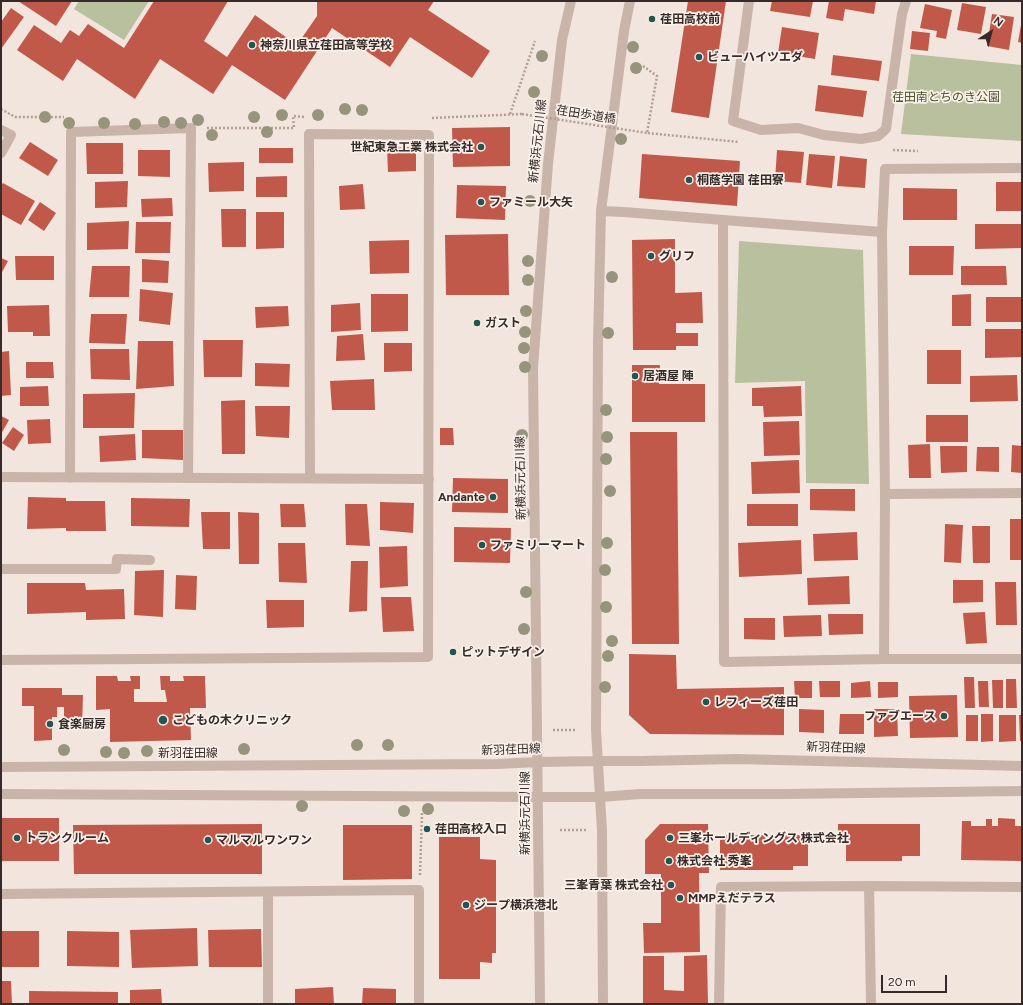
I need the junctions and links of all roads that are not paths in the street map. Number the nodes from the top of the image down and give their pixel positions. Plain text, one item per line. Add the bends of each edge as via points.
1 (570, 1) edge
2 (630, 1) edge
3 (749, 1) edge
4 (906, 1) edge
5 (1, 130) edge
6 (1, 153) edge
7 (1022, 168) edge
8 (601, 211) junction
9 (722, 220) junction
10 (882, 232) junction
11 (1, 477) edge
12 (70, 478) junction
13 (188, 478) junction
14 (310, 478) junction
15 (429, 479) junction
16 (1022, 493) edge
17 (885, 494) junction
18 (150, 560) dead end
19 (1, 569) edge
20 (884, 659) junction
21 (1022, 659) edge
22 (1, 660) edge
23 (598, 761) junction
24 (538, 762) junction
25 (1022, 766) edge
26 (1, 767) edge
27 (1022, 791) edge
28 (1, 794) edge
29 (538, 797) junction
30 (601, 797) junction
31 (869, 886) junction
32 (1022, 887) edge
33 (268, 892) junction
34 (1, 894) edge
35 (268, 1004) edge
36 (419, 1004) edge
37 (540, 1004) edge
38 (603, 1004) edge
39 (719, 1004) edge
40 (871, 1004) edge

1 - 24 street, 新横浜元石川線 via 562,40 548,164 533,368
2 - 8 street
3 - 4 street via 733,121 761,130 798,128 824,135 861,139 878,136 886,129
5 - 6 street via 11,135
7 - 10 street via 885,169
8 - 9 street
8 - 23 street via 596,730
9 - 10 street
9 - 20 street via 724,662
10 - 17 street
11 - 12 street
12 - 13 street
12 - 13 street via 71,132 191,128
13 - 14 street
14 - 15 street
14 - 15 street via 309,134 429,135
15 - 22 street via 428,657
16 - 17 street
17 - 20 street
18 - 19 street via 117,559 116,569
20 - 21 street
23 - 24 street, 新羽荏田線
23 - 25 street, 新羽荏田線 via 737,758
23 - 30 street
24 - 26 street, 新羽荏田線
24 - 29 street, 新横浜元石川線
27 - 30 street via 646,794
28 - 29 street
29 - 30 street
29 - 37 street, 新横浜元石川線
30 - 38 street
31 - 32 street
31 - 39 street via 721,887
31 - 40 street
33 - 34 street
33 - 35 street
33 - 36 street via 419,890

